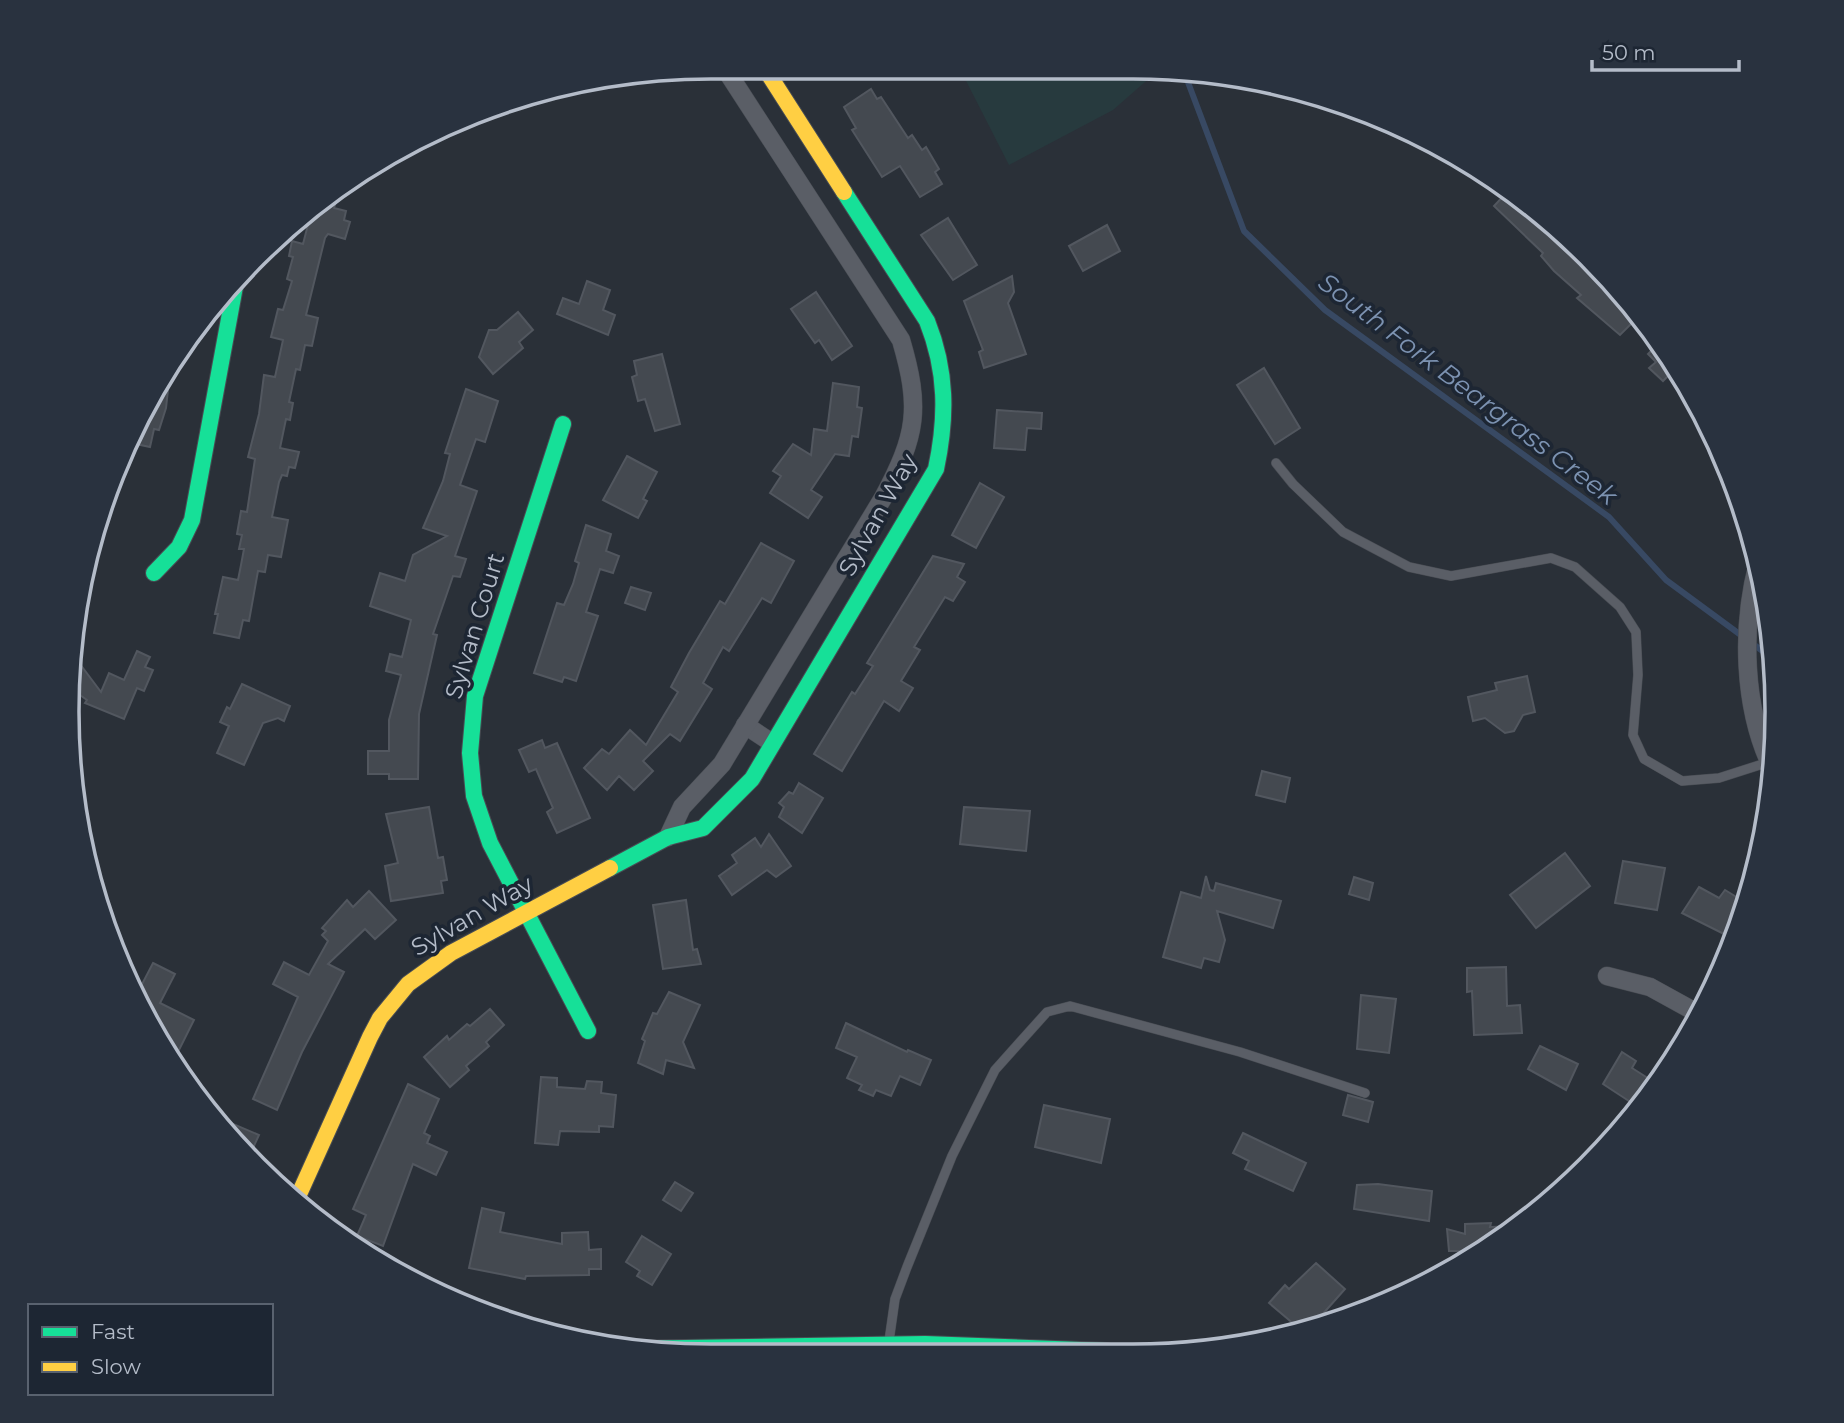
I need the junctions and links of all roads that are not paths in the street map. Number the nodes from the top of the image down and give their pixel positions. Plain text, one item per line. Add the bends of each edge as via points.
1 (732, 79) edge
2 (772, 79) edge
3 (233, 298) edge
4 (563, 424) dead end
5 (1276, 463) dead end
6 (154, 573) dead end
7 (1754, 593) edge
8 (745, 725) junction
9 (772, 743) junction
10 (1764, 747) edge
11 (1763, 767) edge
12 (668, 837) junction
13 (525, 912) junction
14 (1606, 976) dead end
15 (1690, 1009) edge
16 (588, 1031) dead end
17 (1365, 1093) dead end
18 (300, 1192) edge
19 (889, 1344) edge

1 - 8 street, Sylvan Way via 894,328 914,387 911,429 900,466
2 - 9 street, Sylvan Way via 927,321 942,361 946,411 936,470
3 - 6 street via 192,520 179,547
4 - 13 street, Sylvan Court via 471,720 474,796 490,843
5 - 11 lane via 1343,532 1409,567 1451,576 1551,558 1575,567 1620,607 1636,632 1633,734 1644,759 1682,781
7 - 10 street via 1748,635 1752,692
8 - 9 street
8 - 12 street, Sylvan Way via 722,764 682,807
9 - 12 street, Sylvan Way via 752,779 702,828
12 - 13 street, Sylvan Way
13 - 16 street, Sylvan Court
13 - 18 street, Sylvan Way via 422,972 393,1000 369,1037
14 - 15 street via 1650,987
17 - 19 lane via 1240,1052 1070,1006 1047,1012 995,1070 952,1156 895,1299

